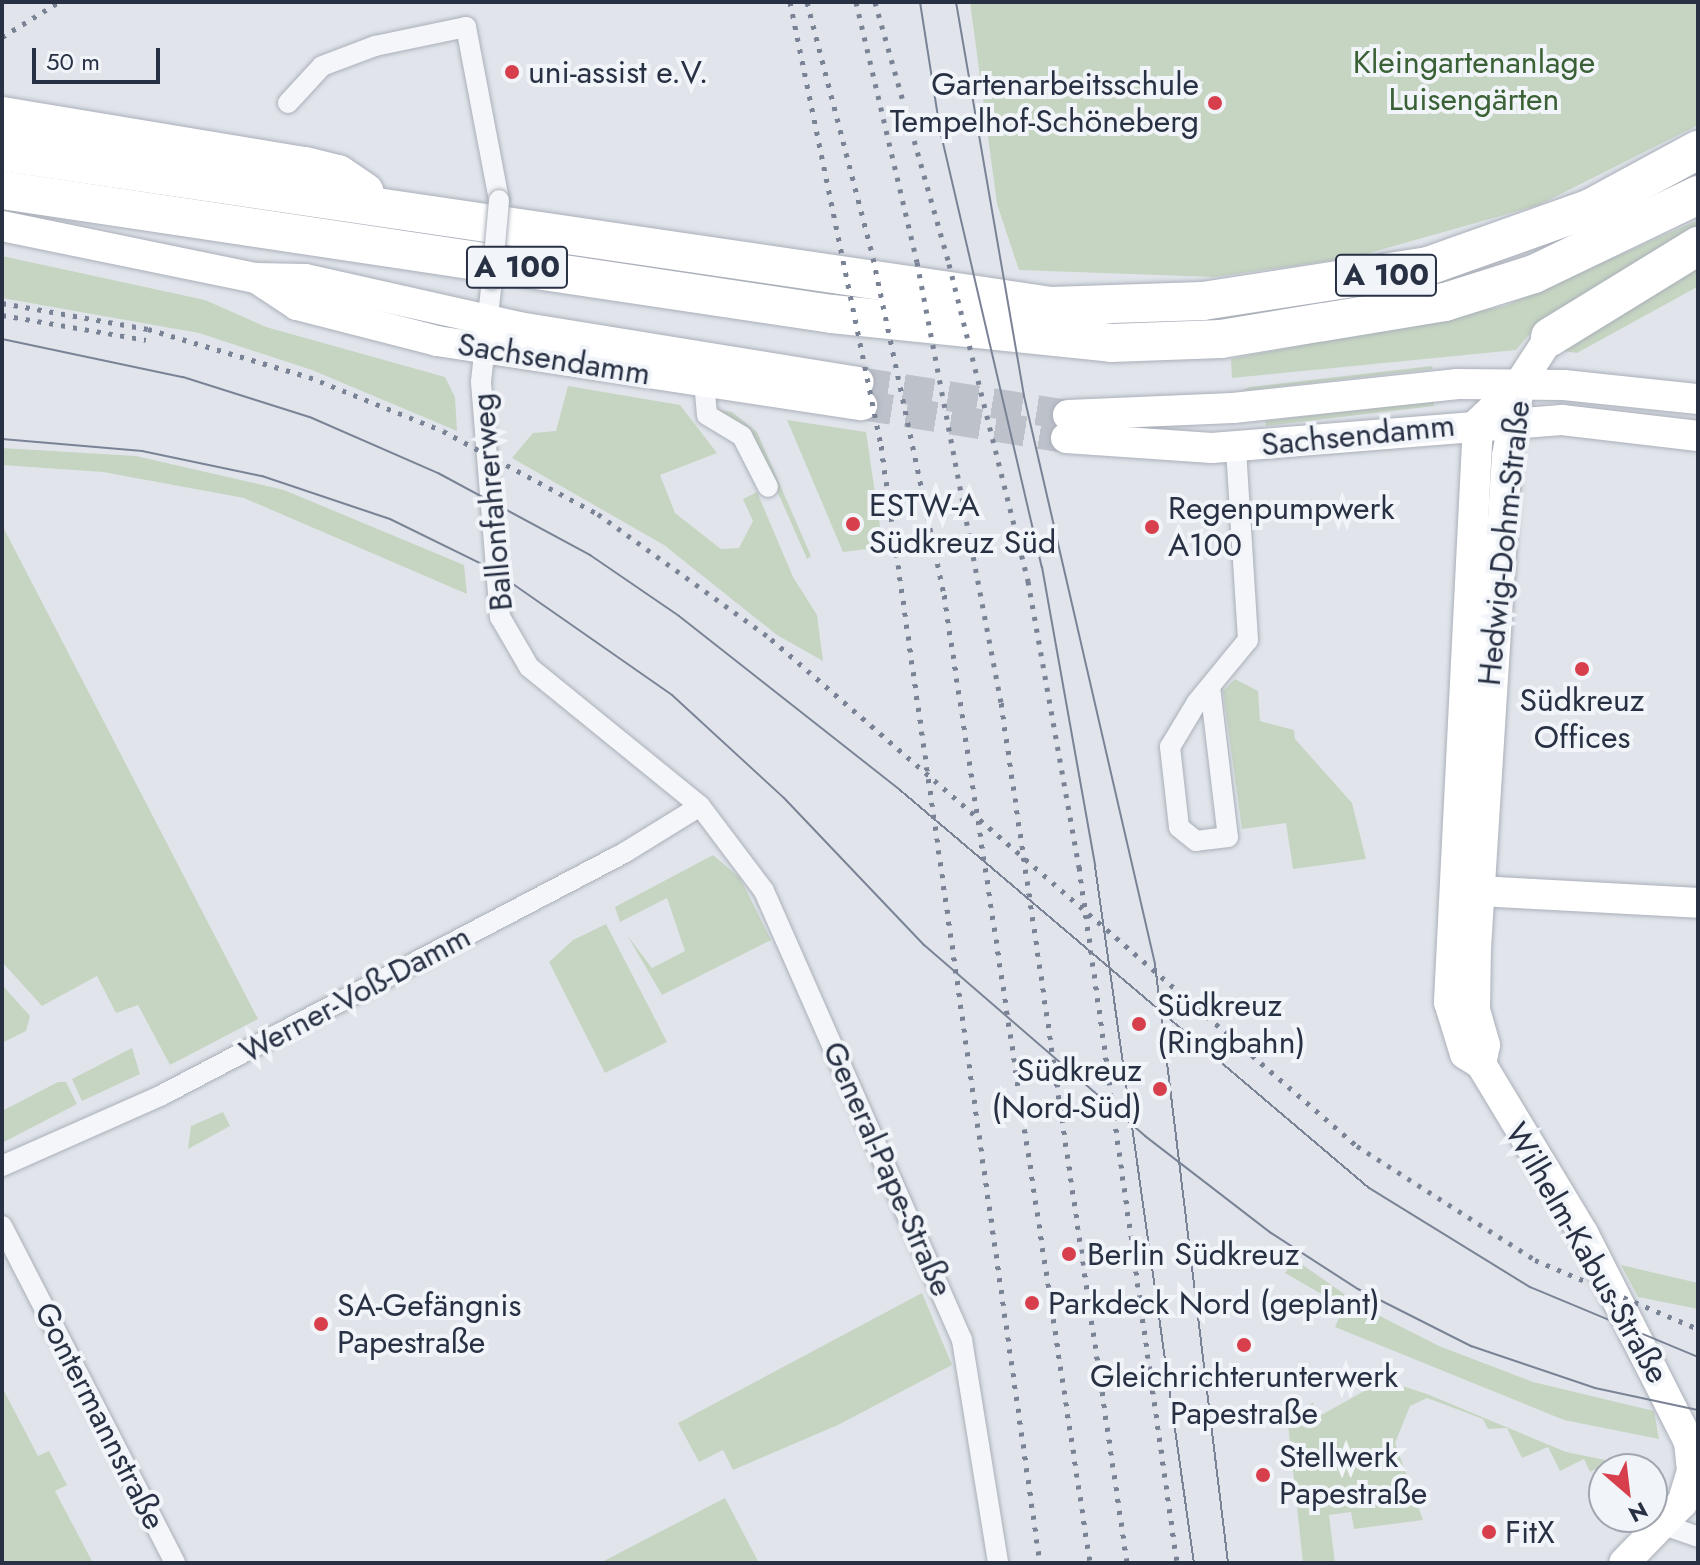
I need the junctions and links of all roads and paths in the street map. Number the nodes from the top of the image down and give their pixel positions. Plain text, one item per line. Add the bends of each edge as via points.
1 (288, 103) dead end
2 (2, 116) edge
3 (1698, 150) edge
4 (2, 152) edge
5 (2, 190) edge
6 (1698, 195) edge
7 (384, 205) junction
8 (2, 226) edge
9 (1698, 246) edge
10 (482, 334) junction
11 (1550, 337) joint
12 (704, 381) junction
13 (1520, 383) junction
14 (1698, 399) edge
15 (1233, 408) junction
16 (1511, 421) junction
17 (1478, 423) junction
18 (1698, 436) edge
19 (1236, 447) junction
20 (768, 487) dead end
21 (1210, 687) junction
22 (700, 806) junction
23 (1467, 891) junction
24 (1698, 903) edge
25 (2, 1166) edge
26 (2, 1226) edge
27 (1668, 1520) edge
28 (1668, 1526) edge
29 (1656, 1533) edge
30 (1698, 1537) edge
31 (175, 1563) edge
32 (998, 1563) edge
33 (1624, 1563) edge

1 - 10 street, Ballonfahrerweg, bridge via 322,66 375,46 466,27 499,200
2 - 7 highway via 305,166 338,174
3 - 7 highway, A 100 via 1591,208 1428,266 1273,294 1128,305 1051,306
4 - 7 highway, A 100
5 - 6 highway, A 100 via 832,314 1111,343 1237,337 1445,302 1548,268
8 - 10 main road, Sachsendamm via 256,278 305,279
9 - 11 highway
10 - 12 main road, Sachsendamm
10 - 12 main road, Sachsendamm via 860,394
10 - 22 street, Ballonfahrerweg via 492,578 511,642 541,679
11 - 13 main road
12 - 20 street via 707,415 742,436
13 - 14 main road, Sachsendamm
13 - 15 main road, Sachsendamm via 1433,385
13 - 16 main road, Hedwig-Dohm-Straße
13 - 17 main road, Hedwig-Dohm-Straße
15 - 19 main road
15 - 19 main road, Sachsendamm via 1067,426
16 - 17 main road, Sachsendamm
16 - 18 main road, Sachsendamm via 1617,423
16 - 23 main road, Hedwig-Dohm-Straße via 1501,588 1491,640
17 - 19 main road, Sachsendamm
17 - 23 main road, Hedwig-Dohm-Straße
19 - 21 street via 1248,640
21 - 21 street via 1170,747 1179,827 1196,841 1228,837
22 - 25 street, Werner-Voß-Damm via 624,853 162,1095
22 - 32 street, General-Pape-Straße via 735,846 773,907 957,1327 971,1376
23 - 24 main road
23 - 27 main road, Wilhelm-Kabus-Straße via 1451,1016 1465,1054 1481,1064 1598,1260 1683,1425 1692,1471 1682,1503
26 - 31 street, Gontermannstraße
28 - 30 street
29 - 33 main road, Wilhelm-Kabus-Straße

